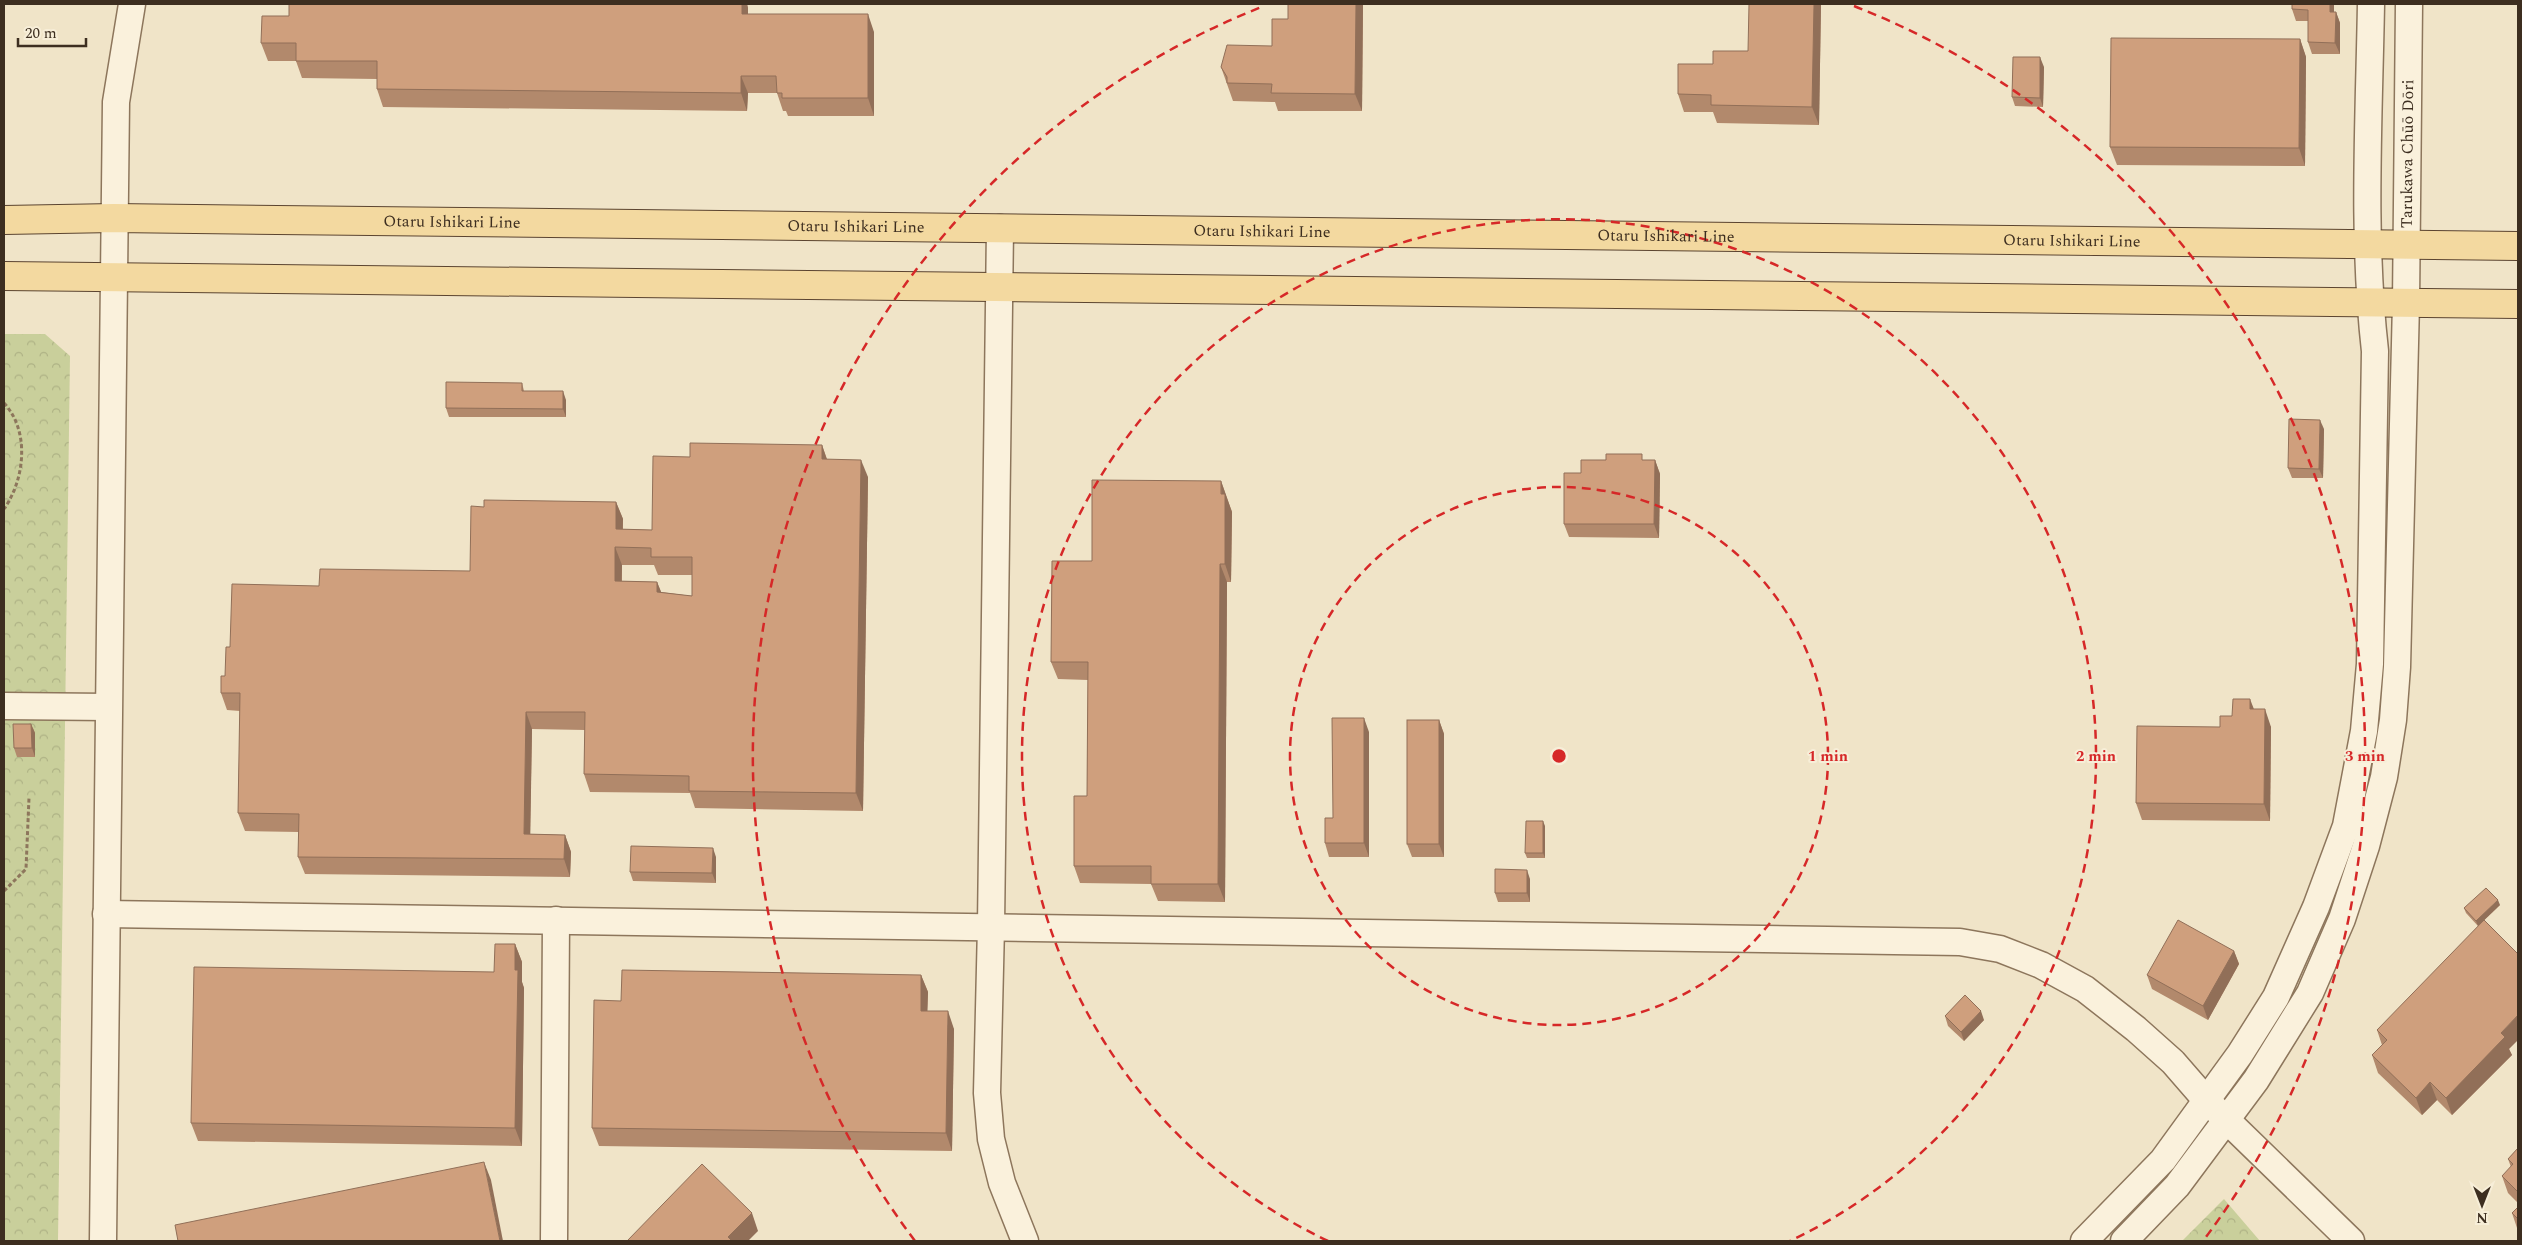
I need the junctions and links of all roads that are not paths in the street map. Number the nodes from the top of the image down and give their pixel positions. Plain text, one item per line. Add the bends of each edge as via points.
1 (132, 4) edge
2 (2371, 4) edge
3 (2410, 4) edge
4 (114, 218) junction
5 (4, 220) edge
6 (1000, 228) junction
7 (2368, 244) junction
8 (2406, 244) junction
9 (2518, 246) edge
10 (4, 276) edge
11 (115, 277) junction
12 (1001, 287) junction
13 (2369, 302) junction
14 (2406, 303) junction
15 (2518, 304) edge
16 (4, 706) edge
17 (108, 707) junction
18 (106, 914) junction
19 (556, 920) junction
20 (992, 926) junction
21 (2206, 1100) junction
22 (2227, 1119) junction
23 (103, 1241) edge
24 (554, 1241) edge
25 (1025, 1241) edge
26 (2084, 1241) edge
27 (2124, 1241) edge
28 (2351, 1241) edge

1 - 4 street via 116,102
2 - 7 street
3 - 8 street, Tarukawa Chūō Dōri
4 - 5 main road, Otaru Ishikari Line
4 - 6 main road, Otaru Ishikari Line
4 - 11 street
6 - 7 main road, Otaru Ishikari Line
6 - 12 street
7 - 8 main road, Otaru Ishikari Line
7 - 13 street
8 - 9 main road, Otaru Ishikari Line
8 - 14 street, Tarukawa Chūō Dōri
10 - 11 main road
11 - 12 main road
11 - 17 street
12 - 13 main road
12 - 20 street
13 - 14 main road
13 - 21 street via 2374,351 2370,664 2364,731 2346,826 2316,906 2276,997
14 - 15 main road
14 - 22 street, Tarukawa Chūō Dōri via 2397,667 2384,778 2342,919 2310,993 2256,1080
16 - 17 street
17 - 18 street
18 - 19 street
18 - 23 street
19 - 20 street
19 - 24 street
20 - 21 street via 1960,942 2000,949 2042,965 2085,989 2172,1062
20 - 25 street via 987,1093 992,1139 1002,1183
21 - 22 street
21 - 26 street via 2163,1160
22 - 27 street, Tarukawa Chūō Dōri via 2177,1186
22 - 28 street

